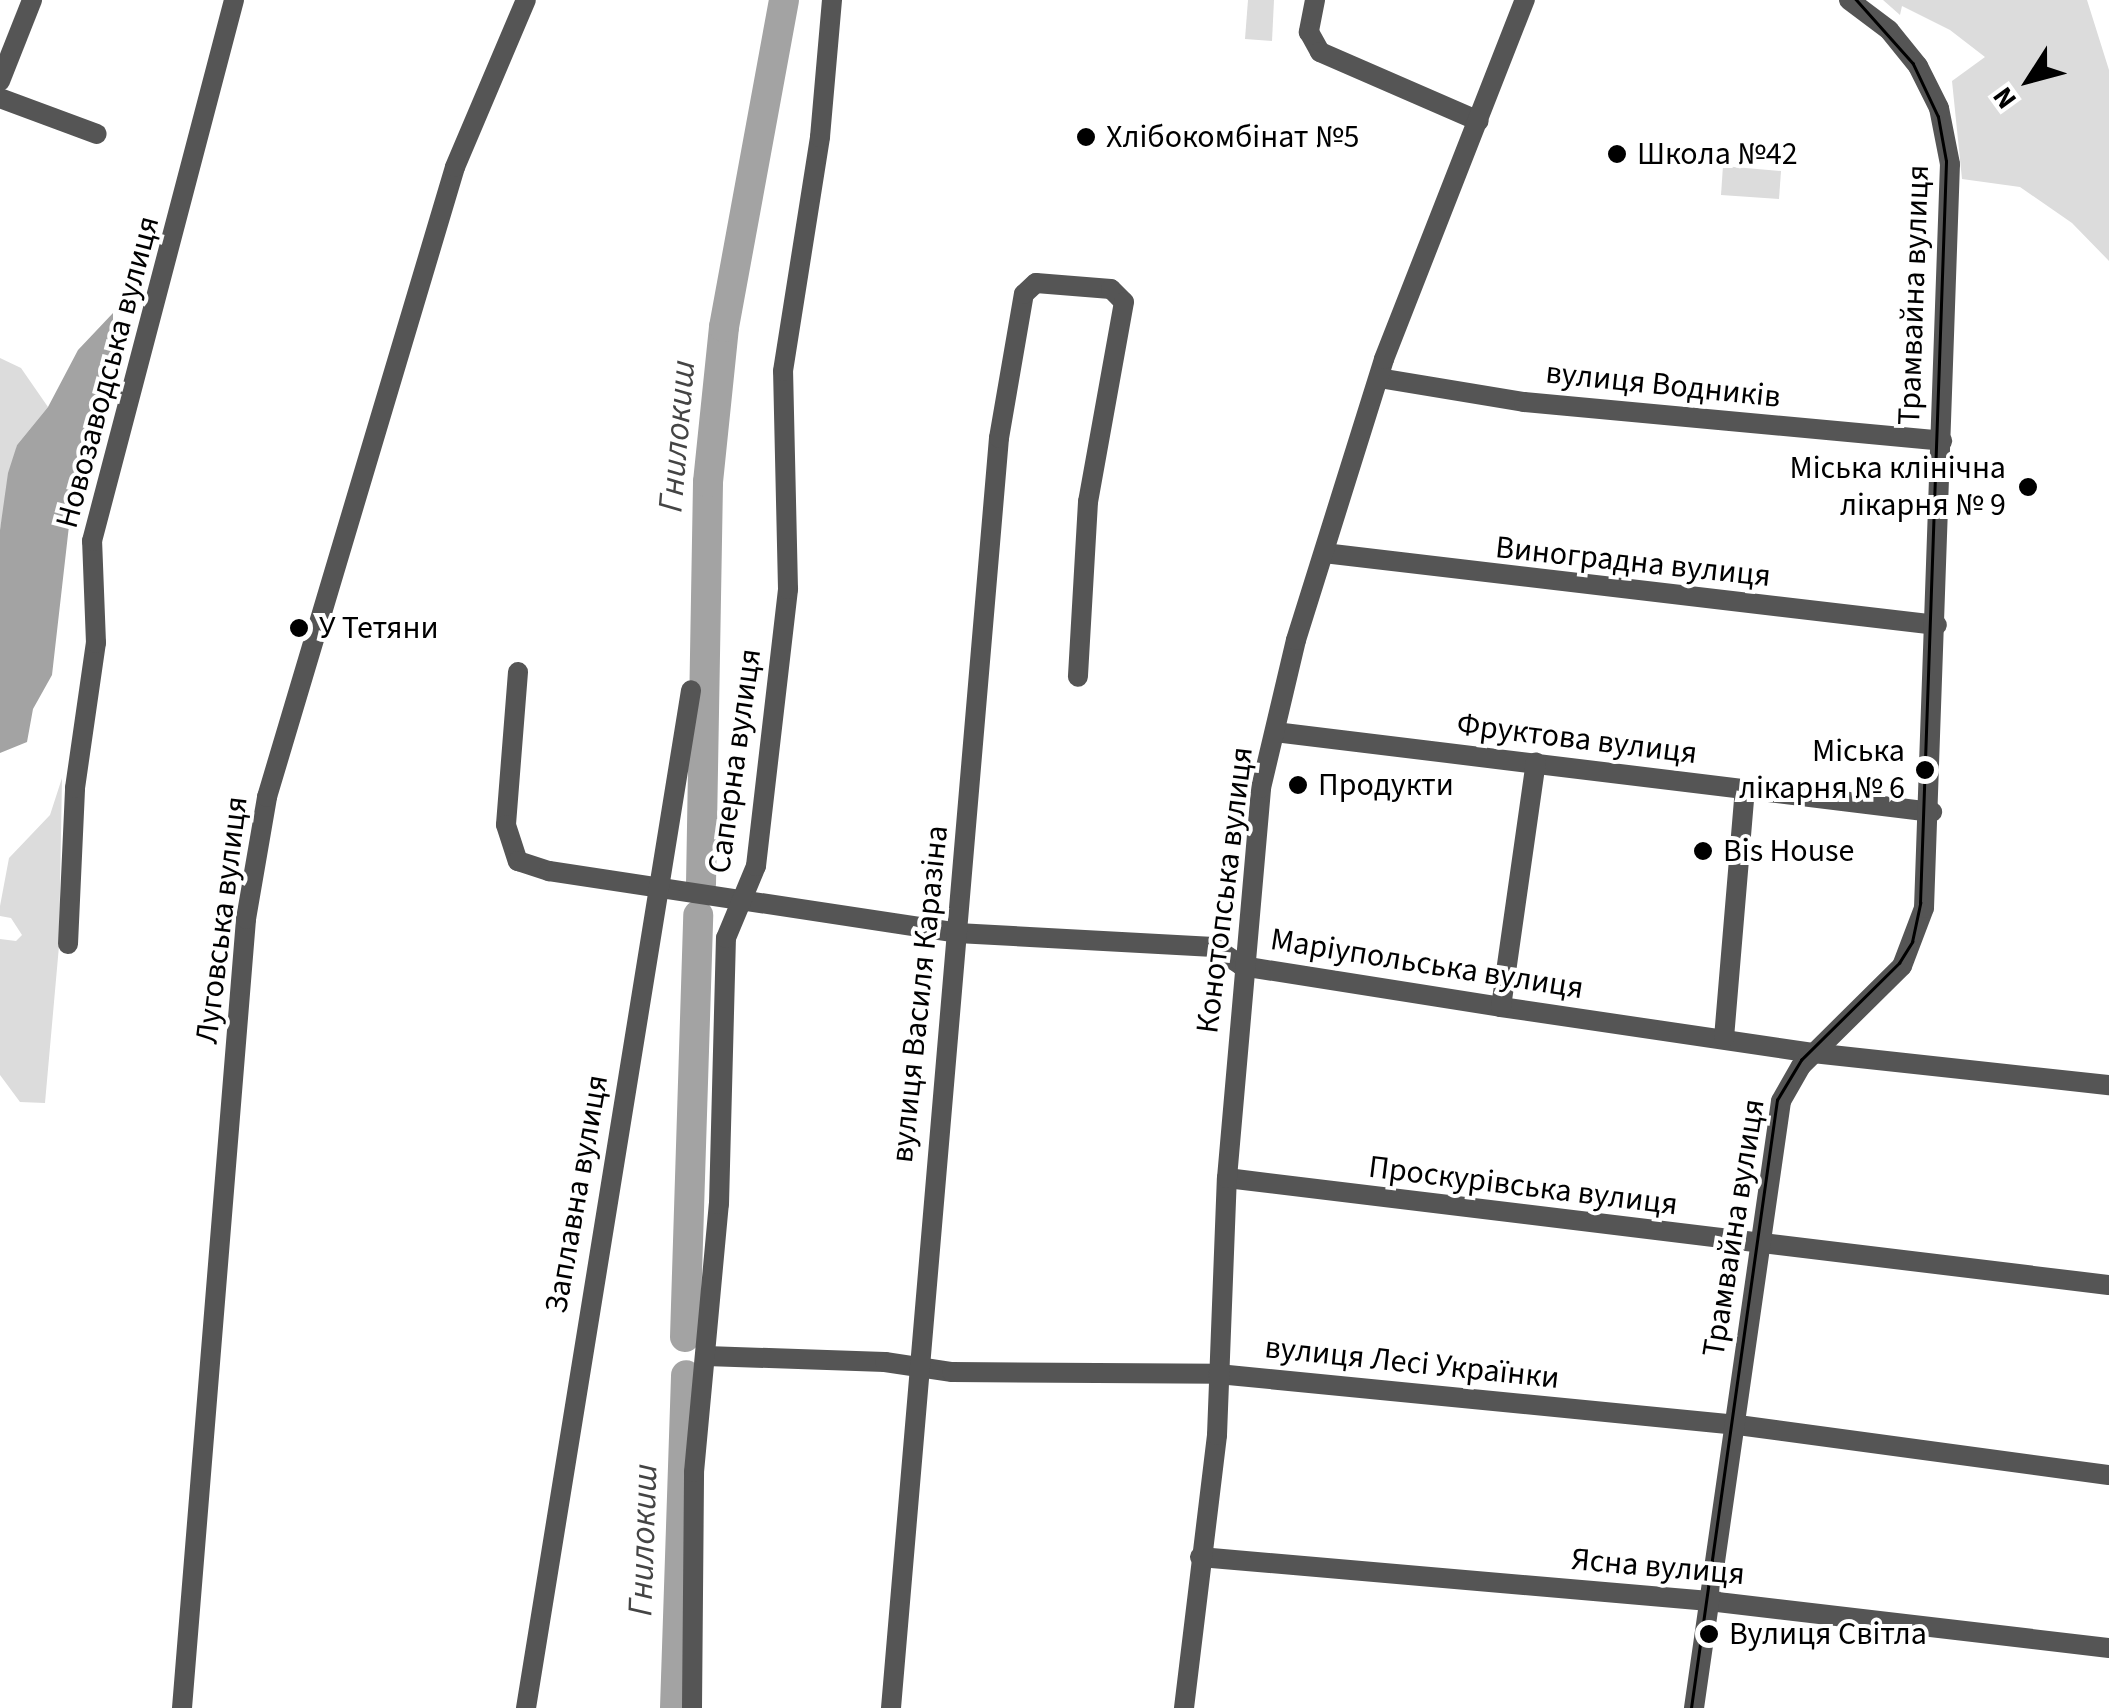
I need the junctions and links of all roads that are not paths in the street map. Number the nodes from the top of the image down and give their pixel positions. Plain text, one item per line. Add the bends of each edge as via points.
1 (32, 0) edge
2 (234, 0) edge
3 (526, 0) edge
4 (832, 0) edge
5 (1315, 0) edge
6 (1525, 0) edge
7 (1849, 0) edge
8 (0, 82) edge
9 (0, 98) edge
10 (1480, 121) junction
11 (98, 134) dead end
12 (1379, 378) junction
13 (1940, 441) junction
14 (1324, 553) junction
15 (1935, 625) junction
16 (518, 672) dead end
17 (1078, 677) dead end
18 (691, 690) dead end
19 (1275, 732) junction
20 (1536, 762) junction
21 (1744, 790) junction
22 (1930, 812) junction
23 (660, 887) junction
24 (741, 902) junction
25 (957, 933) junction
26 (68, 944) dead end
27 (1242, 966) junction
28 (1501, 1007) junction
29 (1724, 1038) junction
30 (1814, 1052) junction
31 (2109, 1085) edge
32 (1227, 1178) junction
33 (1760, 1246) junction
34 (2109, 1285) edge
35 (706, 1356) junction
36 (919, 1367) junction
37 (1218, 1374) junction
38 (1734, 1424) junction
39 (2109, 1475) edge
40 (1200, 1557) junction
41 (1710, 1601) junction
42 (2109, 1648) edge
43 (182, 1708) edge
44 (526, 1708) edge
45 (692, 1708) edge
46 (891, 1708) edge
47 (1184, 1708) edge
48 (1694, 1708) edge

1 - 8 street
2 - 26 street, Новозаводська вулиця via 92,541 96,643 75,788
3 - 43 street, Луговська вулиця via 454,167 266,797 246,919
4 - 24 street, Саперна вулиця via 820,137 782,371 788,589 756,866
5 - 10 street via 1309,32 1320,52
6 - 10 street, Конотопська вулиця
7 - 13 street, Трамвайна вулиця via 1904,46 1931,88 1944,126 1951,180
9 - 11 street
10 - 12 street, Конотопська вулиця
12 - 13 street, вулиця Водників via 1524,402
12 - 14 street, Конотопська вулиця
13 - 15 street, Трамвайна вулиця
14 - 15 street, Виноградна вулиця
14 - 19 street, Конотопська вулиця
15 - 22 street, Трамвайна вулиця
16 - 23 street, Маріупольська вулиця via 506,824 518,861
17 - 25 street, вулиця Василя Каразіна via 1088,502 1124,302 1111,289 1041,283 1026,289 999,438
18 - 23 street, Заплавна вулиця
19 - 20 street, Фруктова вулиця
19 - 27 street, Конотопська вулиця via 1262,788
20 - 21 street, Фруктова вулиця
20 - 28 street
21 - 22 street, Фруктова вулиця
21 - 29 street
22 - 30 street, Трамвайна вулиця via 1916,944 1894,976
23 - 24 street, Маріупольська вулиця
23 - 44 street, Заплавна вулиця
24 - 25 street, Маріупольська вулиця
24 - 35 street, Саперна вулиця via 726,938 719,1204
25 - 27 street, Маріупольська вулиця via 1214,947
25 - 36 street, вулиця Василя Каразіна
27 - 28 street, Маріупольська вулиця
27 - 32 street, Конотопська вулиця
28 - 29 street, Маріупольська вулиця
29 - 30 street, Маріупольська вулиця
30 - 31 street, Маріупольська вулиця
30 - 33 street, Трамвайна вулиця via 1781,1102
32 - 33 street, Проскурівська вулиця
32 - 37 street, Конотопська вулиця
33 - 34 street, Проскурівська вулиця
33 - 38 street, Трамвайна вулиця
35 - 36 street, вулиця Лесі Українки
35 - 45 street, Саперна вулиця via 694,1472
36 - 37 street, вулиця Лесі Українки
36 - 46 street, вулиця Василя Каразіна
37 - 38 street, вулиця Лесі Українки
37 - 40 street, Конотопська вулиця
38 - 39 street, вулиця Лесі Українки
38 - 41 street, Трамвайна вулиця
40 - 41 street, Ясна вулиця
40 - 47 street, Конотопська вулиця
41 - 42 street, Ясна вулиця
41 - 48 street, Трамвайна вулиця

